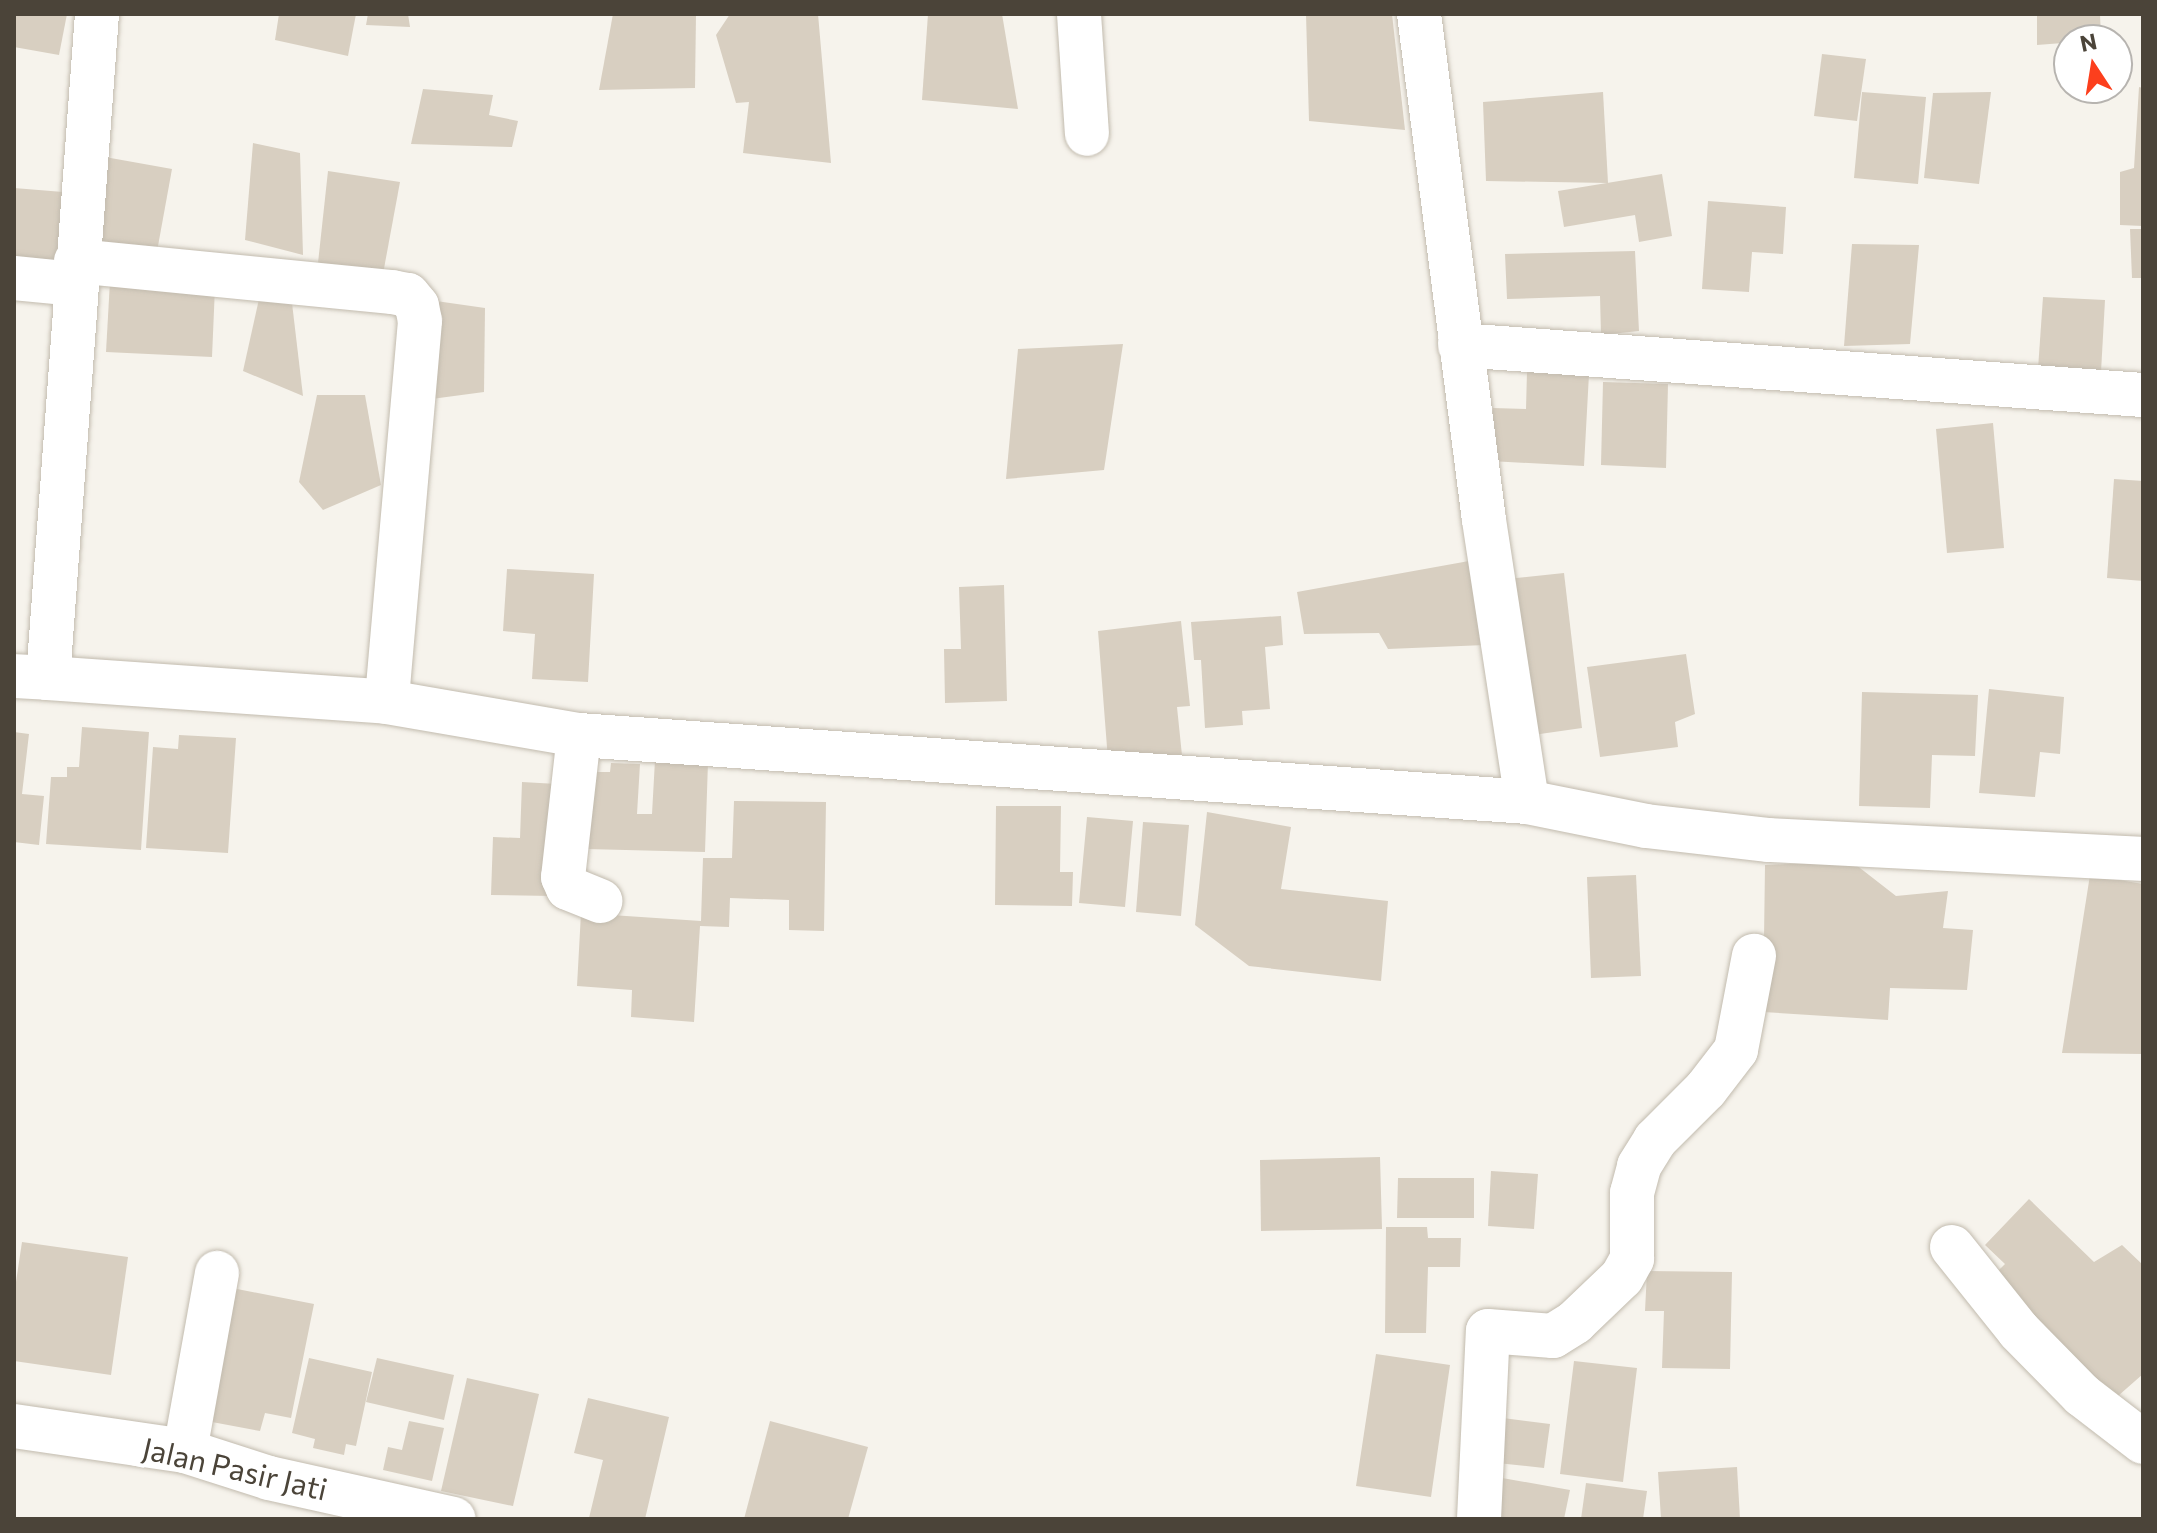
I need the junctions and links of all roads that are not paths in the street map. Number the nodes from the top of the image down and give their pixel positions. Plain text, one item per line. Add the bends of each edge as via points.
1 (97, 14) edge
2 (1079, 14) edge
3 (1419, 14) edge
4 (1087, 134) dead end
5 (75, 273) junction
6 (14, 278) edge
7 (1460, 345) junction
8 (2143, 395) edge
9 (31, 677) edge
10 (387, 702) junction
11 (579, 735) junction
12 (1527, 802) junction
13 (2143, 859) edge
14 (600, 901) dead end
15 (1754, 956) dead end
16 (1952, 1247) dead end
17 (217, 1273) dead end
18 (14, 1426) edge
19 (2143, 1442) edge
20 (185, 1451) junction
21 (454, 1519) edge
22 (1479, 1519) edge

1 - 5 street
2 - 4 street
3 - 7 street
5 - 6 street
5 - 9 street
5 - 10 street via 392,292 408,295 417,306 420,321
7 - 8 street
7 - 12 street
9 - 10 street
10 - 11 street
11 - 12 street
11 - 14 street via 563,877 568,888
12 - 13 street via 1646,826 1769,840
15 - 22 street via 1736,1050 1655,1140 1639,1166 1632,1193 1632,1259 1622,1277 1553,1336 1488,1331
16 - 19 street via 2019,1331 2082,1395
17 - 20 street
18 - 20 street, Jalan Pasir Jati
20 - 21 street, Jalan Pasir Jati via 269,1478

